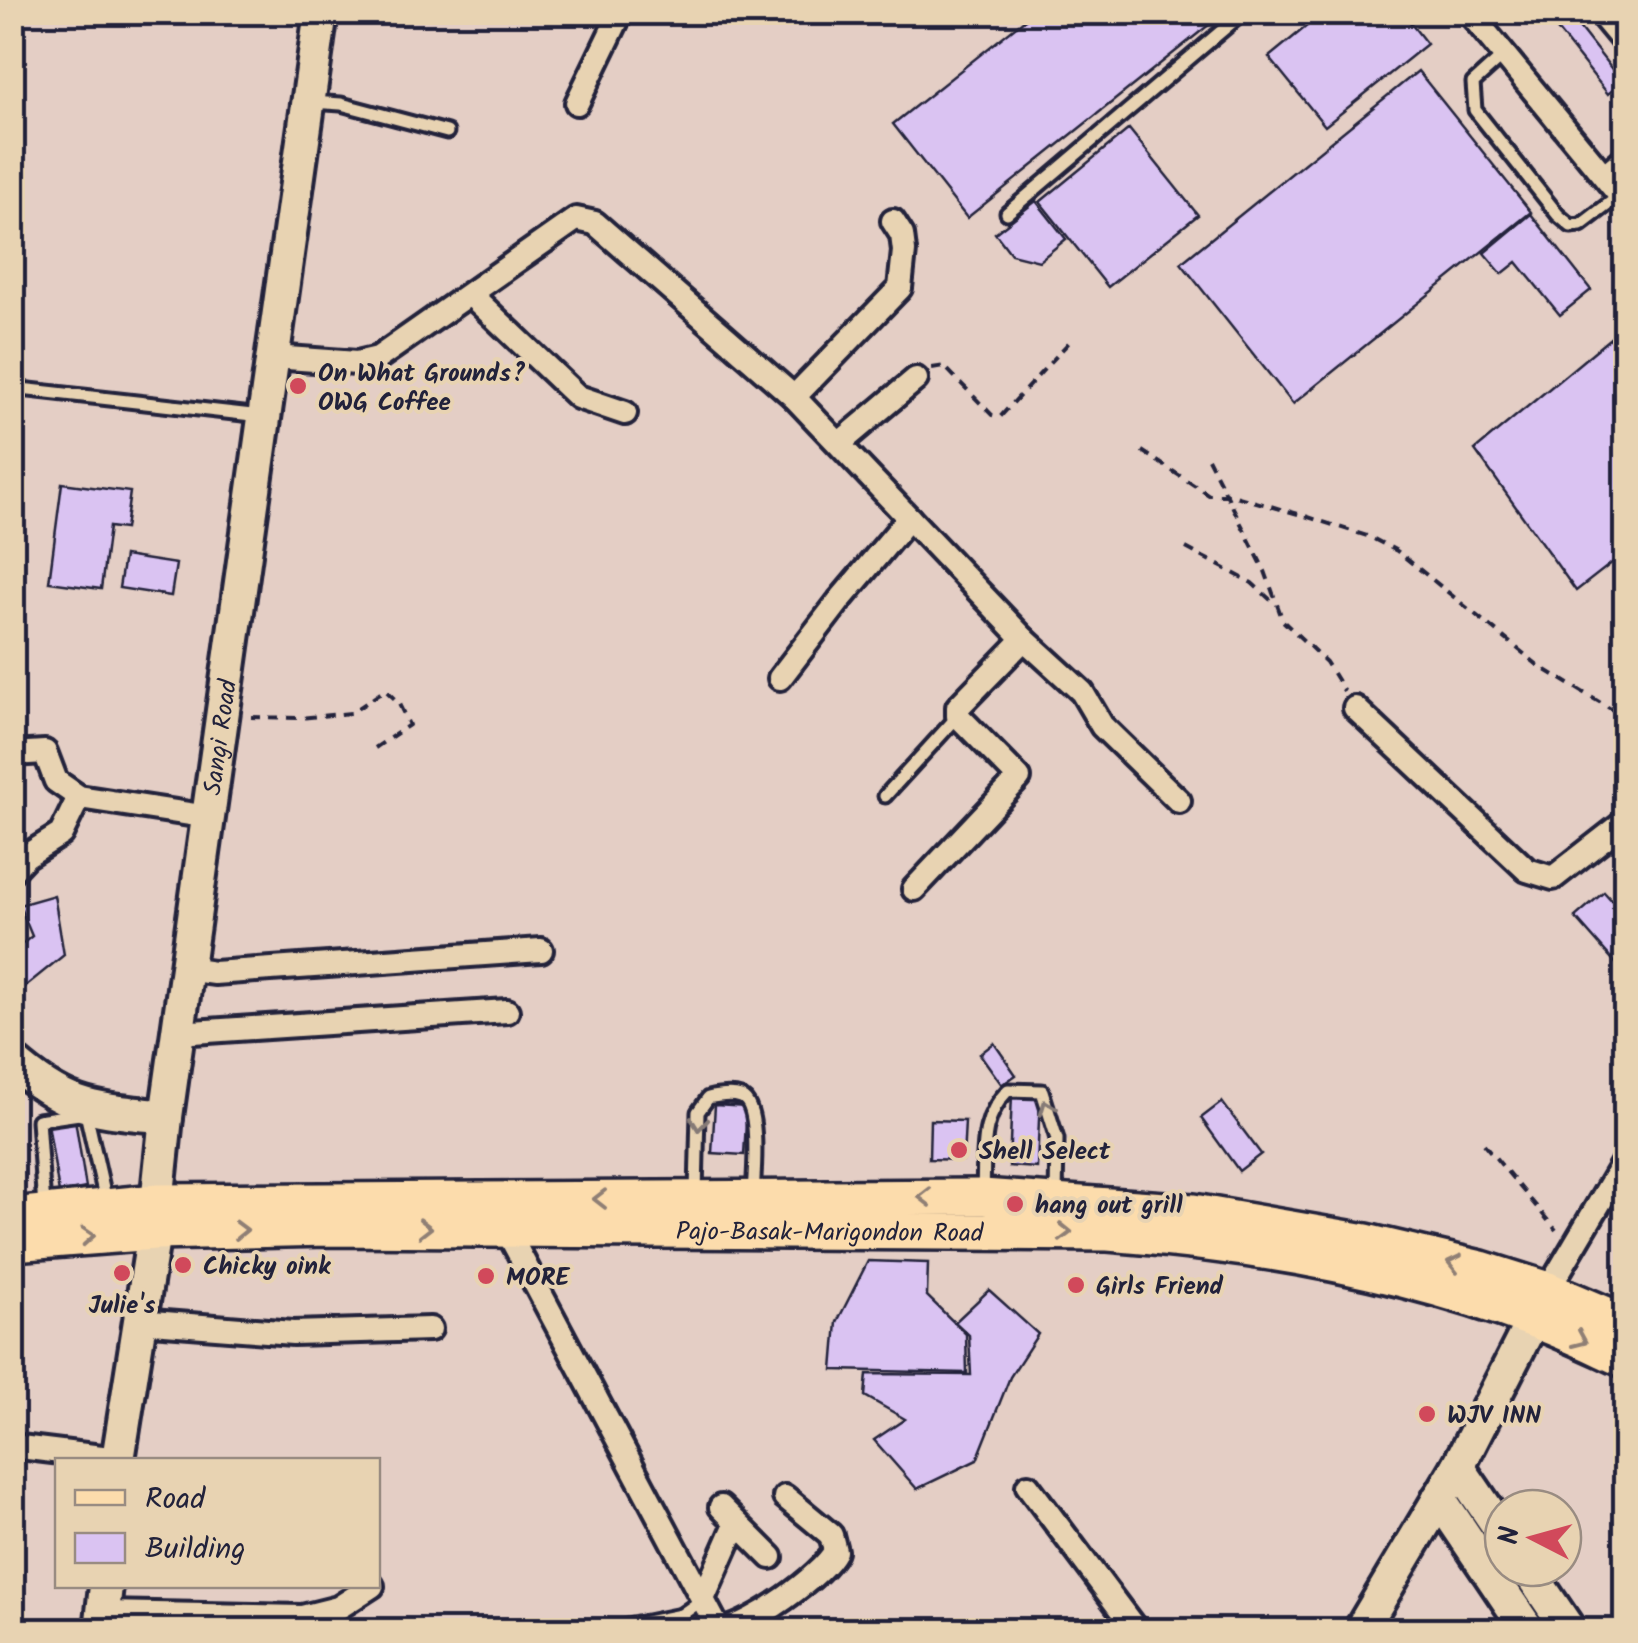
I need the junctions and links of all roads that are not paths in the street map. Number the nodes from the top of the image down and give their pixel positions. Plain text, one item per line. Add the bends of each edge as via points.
1 (321, 12) edge
2 (620, 12) edge
3 (1244, 12) edge
4 (1469, 12) edge
5 (1592, 12) edge
6 (1626, 53) edge
7 (1504, 55) junction
8 (308, 102) junction
9 (577, 103) dead end
10 (447, 132) dead end
11 (1626, 150) edge
12 (1600, 172) junction
13 (1622, 200) edge
14 (1007, 214) dead end
15 (893, 222) dead end
16 (471, 295) junction
17 (273, 357) junction
18 (916, 380) road end
19 (12, 388) edge
20 (794, 397) junction
21 (626, 413) dead end
22 (265, 417) junction
23 (840, 443) junction
24 (909, 518) junction
25 (1024, 639) junction
26 (780, 678) dead end
27 (1354, 708) road end
28 (958, 716) junction
29 (12, 754) edge
30 (885, 796) dead end
31 (79, 798) junction
32 (1179, 802) dead end
33 (209, 816) junction
34 (1626, 821) edge
35 (12, 871) edge
36 (914, 889) dead end
37 (541, 950) dead end
38 (186, 969) junction
39 (507, 1011) dead end
40 (178, 1033) junction
41 (15, 1065) edge
42 (44, 1106) junction
43 (84, 1109) junction
44 (166, 1116) junction
45 (1626, 1158) edge
46 (982, 1197) junction
47 (696, 1198) junction
48 (754, 1198) junction
49 (1056, 1202) junction
50 (108, 1205) junction
51 (28, 1213) edge
52 (156, 1217) junction
53 (505, 1227) junction
54 (12, 1243) edge
55 (1541, 1304) junction
56 (139, 1321) junction
57 (1626, 1324) edge
58 (430, 1330) dead end
59 (1626, 1360) edge
60 (12, 1446) edge
61 (103, 1458) edge
62 (118, 1458) edge
63 (1458, 1467) junction
64 (1028, 1486) dead end
65 (785, 1498) dead end
66 (1438, 1498) junction
67 (1483, 1504) edge
68 (771, 1557) dead end
69 (369, 1588) edge
70 (1541, 1588) edge
71 (703, 1600) junction
72 (104, 1610) edge
73 (608, 1630) edge
74 (721, 1630) edge
75 (1136, 1630) edge
76 (1361, 1630) edge
77 (1528, 1630) edge
78 (1570, 1630) edge

1 - 8 street, Sangi Road
2 - 9 street
3 - 14 lane
4 - 7 street
5 - 6 lane
7 - 12 street
7 - 13 lane via 1473,83 1474,110 1558,216 1581,226
8 - 10 lane via 341,104
8 - 17 street, Sangi Road
11 - 12 lane
12 - 13 street
15 - 20 street via 904,251 900,288
16 - 17 street via 368,362
16 - 20 street via 576,219 594,222
16 - 21 street via 570,390
17 - 22 street, Sangi Road
18 - 23 street
19 - 22 lane
20 - 23 street
22 - 33 street, Sangi Road
23 - 24 street
24 - 25 street
24 - 26 street
25 - 28 street via 958,707
25 - 32 street via 1082,692 1102,726
27 - 34 street via 1543,878 1558,875
28 - 30 lane
28 - 36 street via 1019,778
29 - 31 street via 45,752 56,781
31 - 33 street
31 - 35 street via 61,834
33 - 38 street, Sangi Road
37 - 38 street via 214,973
38 - 40 street, Sangi Road
39 - 40 street
40 - 44 street, Sangi Road
41 - 42 street
42 - 43 street
42 - 51 lane
43 - 44 street
43 - 50 lane
44 - 52 street, Sangi Road
45 - 55 street
46 -> 48 main road, Pajo-Basak-Marigondon Road
46 - 49 main road, Pajo-Basak-Marigondon Road
49 -> 46 lane via 1057,1140 1042,1092 1029,1089 1008,1090 986,1120
47 - 48 main road, Pajo-Basak-Marigondon Road
48 -> 47 lane via 748,1103 718,1096 698,1112
47 -> 52 main road, Pajo-Basak-Marigondon Road
55 -> 49 main road, Pajo-Basak-Marigondon Road via 1481,1269 1303,1230 1193,1212
50 - 51 main road, Pajo-Basak-Marigondon Road
50 - 52 main road, Pajo-Basak-Marigondon Road
52 -> 53 main road, Pajo-Basak-Marigondon Road
54 -> 52 main road, Pajo-Basak-Marigondon Road
52 - 56 street, Sangi Road
53 -> 55 main road, Pajo-Basak-Marigondon Road via 1187,1239
53 - 71 street
55 - 57 main road, Pajo-Basak-Marigondon Road
55 -> 59 main road, Pajo-Basak-Marigondon Road
55 - 63 street
56 - 58 street via 293,1333
56 - 62 street, Sangi Road
60 - 61 street
63 - 66 street
63 - 67 street
64 - 75 street
65 - 74 street via 831,1535 836,1551 755,1619
66 - 76 street
66 - 77 street
68 - 71 street via 728,1516
69 - 72 street via 338,1608 302,1617
70 - 78 street
71 - 73 lane via 681,1616
71 - 74 street

